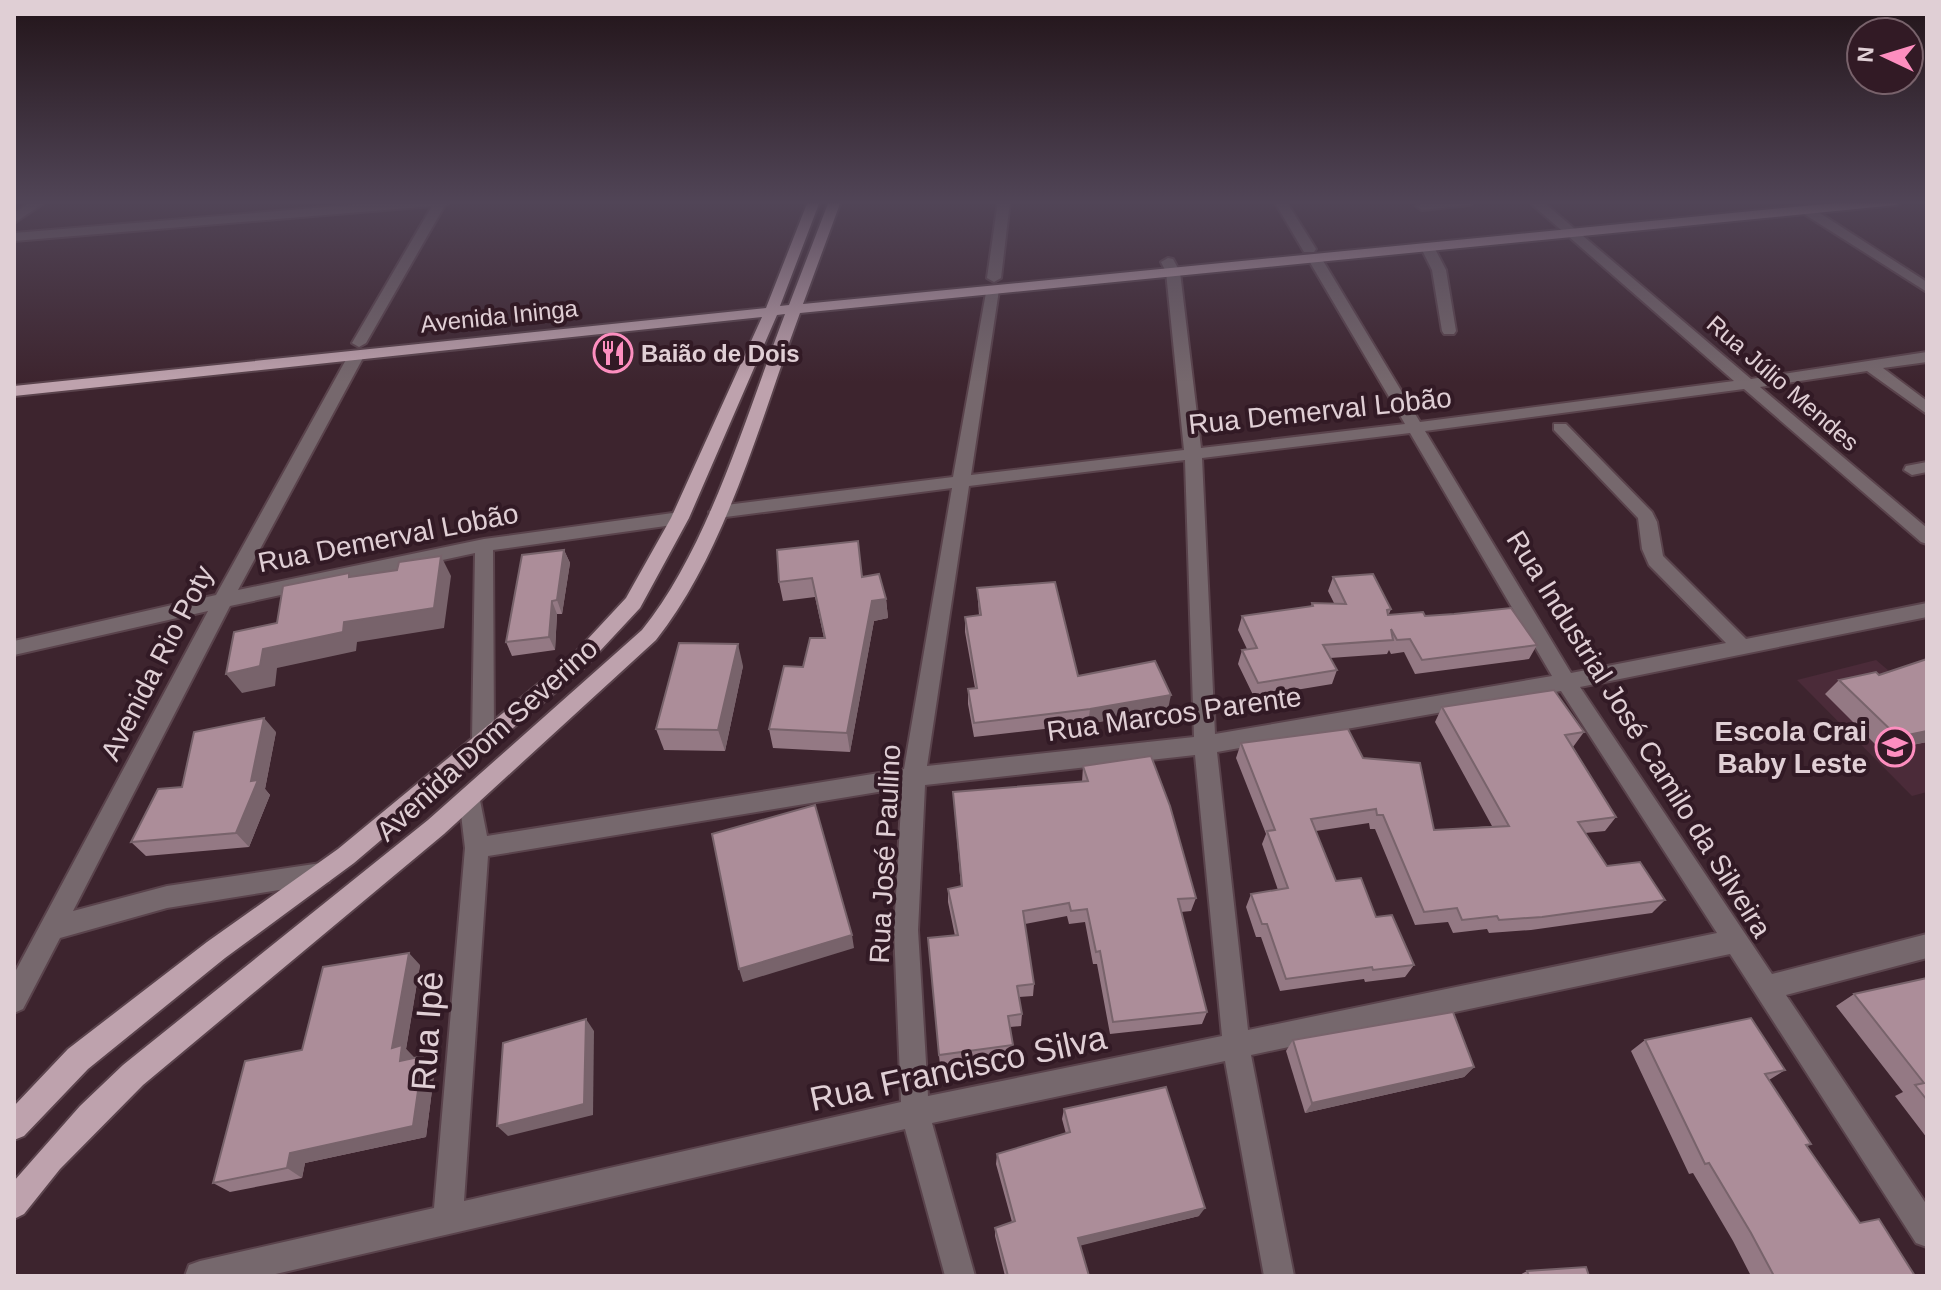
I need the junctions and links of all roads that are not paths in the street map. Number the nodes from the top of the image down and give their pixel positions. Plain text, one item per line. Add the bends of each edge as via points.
1 (408, 261) edge
2 (797, 261) edge
3 (806, 261) edge
4 (996, 261) edge
5 (1234, 261) edge
6 (1316, 261) edge
7 (1435, 261) edge
8 (1605, 261) edge
9 (1886, 261) edge
10 (1171, 267) junction
11 (993, 284) junction
12 (1927, 288) edge
13 (785, 304) junction
14 (1449, 331) dead end
15 (358, 349) junction
16 (1927, 357) edge
17 (1871, 366) junction
18 (14, 378) edge
19 (1748, 386) junction
20 (14, 391) edge
21 (1927, 409) edge
22 (1560, 427) dead end
23 (1414, 429) junction
24 (1193, 453) junction
25 (963, 480) junction
26 (718, 512) junction
27 (680, 518) junction
28 (1927, 538) edge
29 (484, 545) junction
30 (224, 598) junction
31 (1927, 610) edge
32 (1742, 647) junction
33 (14, 648) edge
34 (1566, 682) junction
35 (483, 741) junction
36 (1205, 745) junction
37 (914, 777) junction
38 (470, 797) junction
39 (477, 848) junction
40 (321, 874) junction
41 (54, 928) junction
42 (1735, 941) junction
43 (1927, 946) edge
44 (1767, 988) junction
45 (14, 1000) edge
46 (1236, 1045) junction
47 (915, 1113) junction
48 (14, 1126) edge
49 (14, 1204) edge
50 (448, 1220) junction
51 (1927, 1232) edge
52 (200, 1276) edge
53 (960, 1276) edge
54 (1279, 1276) edge

1 - 15 street, Avenida Rio Poty
2 - 13 main road, Avenida Dom Severino
3 - 13 main road, Avenida Dom Severino
4 - 11 street, Rua José Paulino
5 - 10 main road, Avenida Ininga
6 - 23 street, Rua Industrial José Camilo da Silveira
7 - 14 street
8 - 19 street, Rua Júlio Mendes
9 - 12 street
10 - 11 main road, Avenida Ininga
10 - 24 street
11 - 13 main road, Avenida Ininga
11 - 25 street, Rua José Paulino
13 - 15 main road, Avenida Ininga
13 - 26 main road, Avenida Dom Severino
13 - 27 main road, Avenida Dom Severino
15 - 18 main road, Avenida Ininga
15 - 20 main road, Avenida Ininga
15 - 30 street, Avenida Rio Poty
16 - 17 street, Rua Demerval Lobão
17 - 19 street, Rua Demerval Lobão
17 - 21 street
19 - 23 street, Rua Demerval Lobão
19 - 28 street, Rua Júlio Mendes
22 - 32 street via 1646,516 1656,560
23 - 24 street, Rua Demerval Lobão
23 - 34 street, Rua Industrial José Camilo da Silveira
24 - 25 street, Rua Demerval Lobão
24 - 36 street
25 - 26 street, Rua Demerval Lobão
25 - 37 street, Rua José Paulino
26 - 38 main road, Avenida Dom Severino via 673,605 649,635
27 - 29 street, Rua Demerval Lobão
27 - 35 main road, Avenida Dom Severino via 633,603 607,634
29 - 30 street, Rua Demerval Lobão
29 - 35 street
30 - 33 street, Rua Demerval Lobão
30 - 41 street, Avenida Rio Poty
31 - 32 street, Rua Marcos Parente
32 - 34 street, Rua Marcos Parente
34 - 36 street, Rua Marcos Parente
34 - 42 street, Rua Industrial José Camilo da Silveira
35 - 40 main road, Avenida Dom Severino
36 - 37 street, Rua Marcos Parente
36 - 46 street
37 - 39 street, Rua Marcos Parente
37 - 47 street, Rua José Paulino via 906,930
38 - 39 street
38 - 49 main road, Avenida Dom Severino via 120,1085 72,1132
39 - 50 street, Rua Ipê
40 - 41 street via 167,897
40 - 48 main road, Avenida Dom Severino via 78,1059
41 - 45 street, Avenida Rio Poty
42 - 44 street, Rua Industrial José Camilo da Silveira
42 - 46 street, Rua Francisco Silva
43 - 44 street
44 - 51 street, Rua Industrial José Camilo da Silveira
46 - 47 street, Rua Francisco Silva
46 - 54 street
47 - 50 street, Rua Francisco Silva
47 - 53 street, Rua José Paulino
50 - 52 street, Rua Francisco Silva

